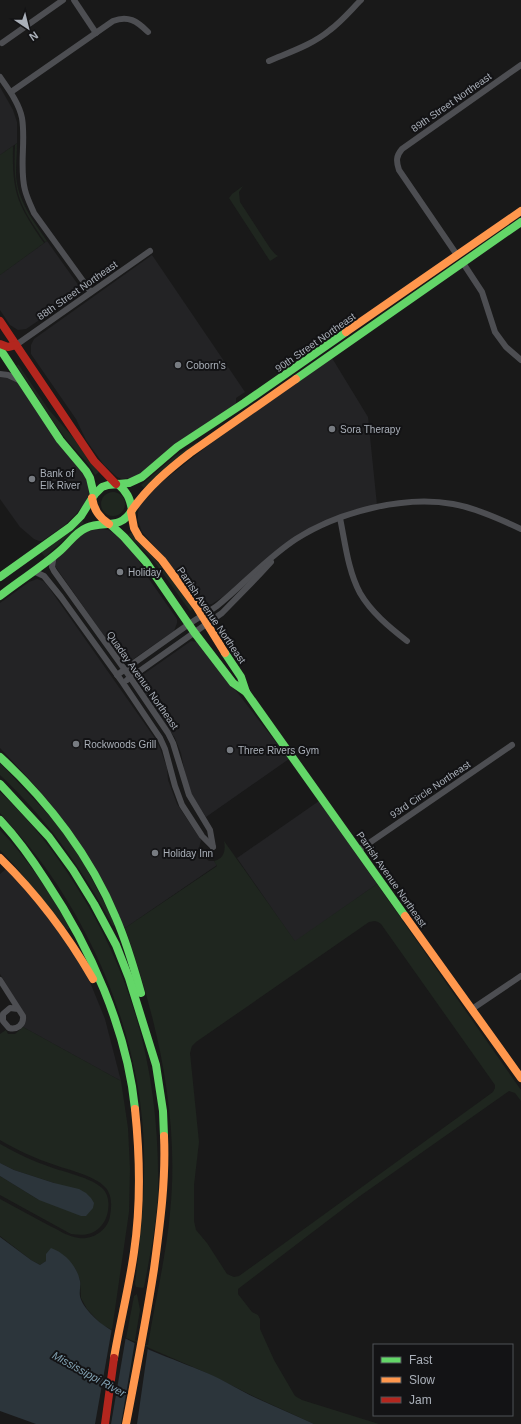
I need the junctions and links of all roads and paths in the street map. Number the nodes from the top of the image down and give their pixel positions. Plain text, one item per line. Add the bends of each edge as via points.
1 (63, 0) edge
2 (74, 0) edge
3 (361, 0) edge
4 (148, 32) dead end
5 (96, 33) junction
6 (2, 43) dead end
7 (269, 61) dead end
8 (521, 64) edge
9 (0, 78) edge
10 (11, 92) junction
11 (521, 211) edge
12 (521, 222) edge
13 (150, 250) dead end
14 (457, 255) junction
15 (463, 263) junction
16 (91, 292) junction
17 (0, 321) edge
18 (16, 345) junction
19 (0, 349) edge
20 (521, 360) edge
21 (0, 374) edge
22 (22, 382) junction
23 (117, 484) junction
24 (93, 496) junction
25 (132, 511) junction
26 (340, 518) junction
27 (110, 525) junction
28 (521, 529) edge
29 (279, 551) junction
30 (54, 555) junction
31 (32, 571) junction
32 (0, 578) edge
33 (0, 596) edge
34 (202, 616) junction
35 (189, 624) junction
36 (206, 624) junction
37 (194, 632) junction
38 (407, 641) dead end
39 (124, 669) junction
40 (117, 675) junction
41 (130, 677) junction
42 (122, 683) junction
43 (246, 692) junction
44 (512, 745) dead end
45 (0, 757) edge
46 (0, 784) edge
47 (0, 820) edge
48 (359, 850) junction
49 (0, 858) edge
50 (521, 976) edge
51 (0, 980) edge
52 (18, 1009) dead end
53 (472, 1009) junction
54 (150, 1049) junction
55 (128, 1073) junction
56 (521, 1078) edge
57 (104, 1424) edge
58 (128, 1424) edge

1 - 6 street
2 - 5 street
3 - 7 street via 322,36
4 - 5 street via 133,20 123,18 113,21
5 - 10 street
8 - 14 street, 89th Street Northeast via 402,149 396,159 399,170
9 - 10 street
10 - 16 street via 22,117 23,173 30,205
11 - 14 main road, 90th Street Northeast
12 - 15 main road, 90th Street Northeast
13 - 16 street, 88th Street Northeast
14 - 23 main road, 90th Street Northeast via 177,447 142,477 128,483
15 - 20 street via 482,292 495,332 506,347
15 - 25 main road, 90th Street Northeast via 190,453 151,484
16 - 18 street, 88th Street Northeast
17 - 18 main road
18 - 19 main road
18 - 23 main road via 88,452
19 - 22 main road
21 - 22 street
22 - 24 main road via 60,440 86,471
23 - 24 main road via 102,487
23 - 25 main road via 128,493
24 - 27 main road via 94,511
24 - 32 main road via 70,527
25 - 27 main road via 123,521
25 - 34 main road, Parrish Avenue Northeast via 134,528 139,537 162,560
26 - 28 street via 395,504 440,502 470,508
26 - 29 street via 315,528
26 - 38 street via 354,580 359,591 373,611
27 - 30 main road via 99,524 82,530
27 - 35 main road, Parrish Avenue Northeast via 146,562
29 - 34 street
29 - 36 street via 260,575 222,613
30 - 31 main road
30 - 39 street, Quaday Avenue Northeast via 54,571
31 - 33 main road
31 - 40 street, Quaday Avenue Northeast via 44,576 54,587
34 - 35 street
34 - 36 main road, Parrish Avenue Northeast
35 - 37 main road, Parrish Avenue Northeast
35 - 39 street
36 - 37 street
36 - 43 main road, Parrish Avenue Northeast via 241,677
37 - 41 street
37 - 43 main road, Parrish Avenue Northeast via 233,683
39 - 40 street
39 - 41 street, Quaday Avenue Northeast
40 - 42 street, Quaday Avenue Northeast
41 - 42 street
41 - 42 street, Quaday Avenue Northeast via 173,743 189,795 210,830 213,847 202,836 182,805 160,738
43 - 48 main road, Parrish Avenue Northeast
44 - 48 street, 93rd Circle Northeast
45 - 54 main road via 62,824 105,892 131,958 149,1028
46 - 54 main road via 49,837 74,870 94,904 116,945 129,978
47 - 55 main road via 70,917 105,992
48 - 53 main road, Parrish Avenue Northeast
49 - 55 main road via 49,912 78,951 111,1022
50 - 53 street
51 - 52 street
53 - 56 main road, Parrish Avenue Northeast
54 - 58 main road via 156,1065 163,1111 164,1189
55 - 57 main road via 140,1152 139,1189 133,1261

